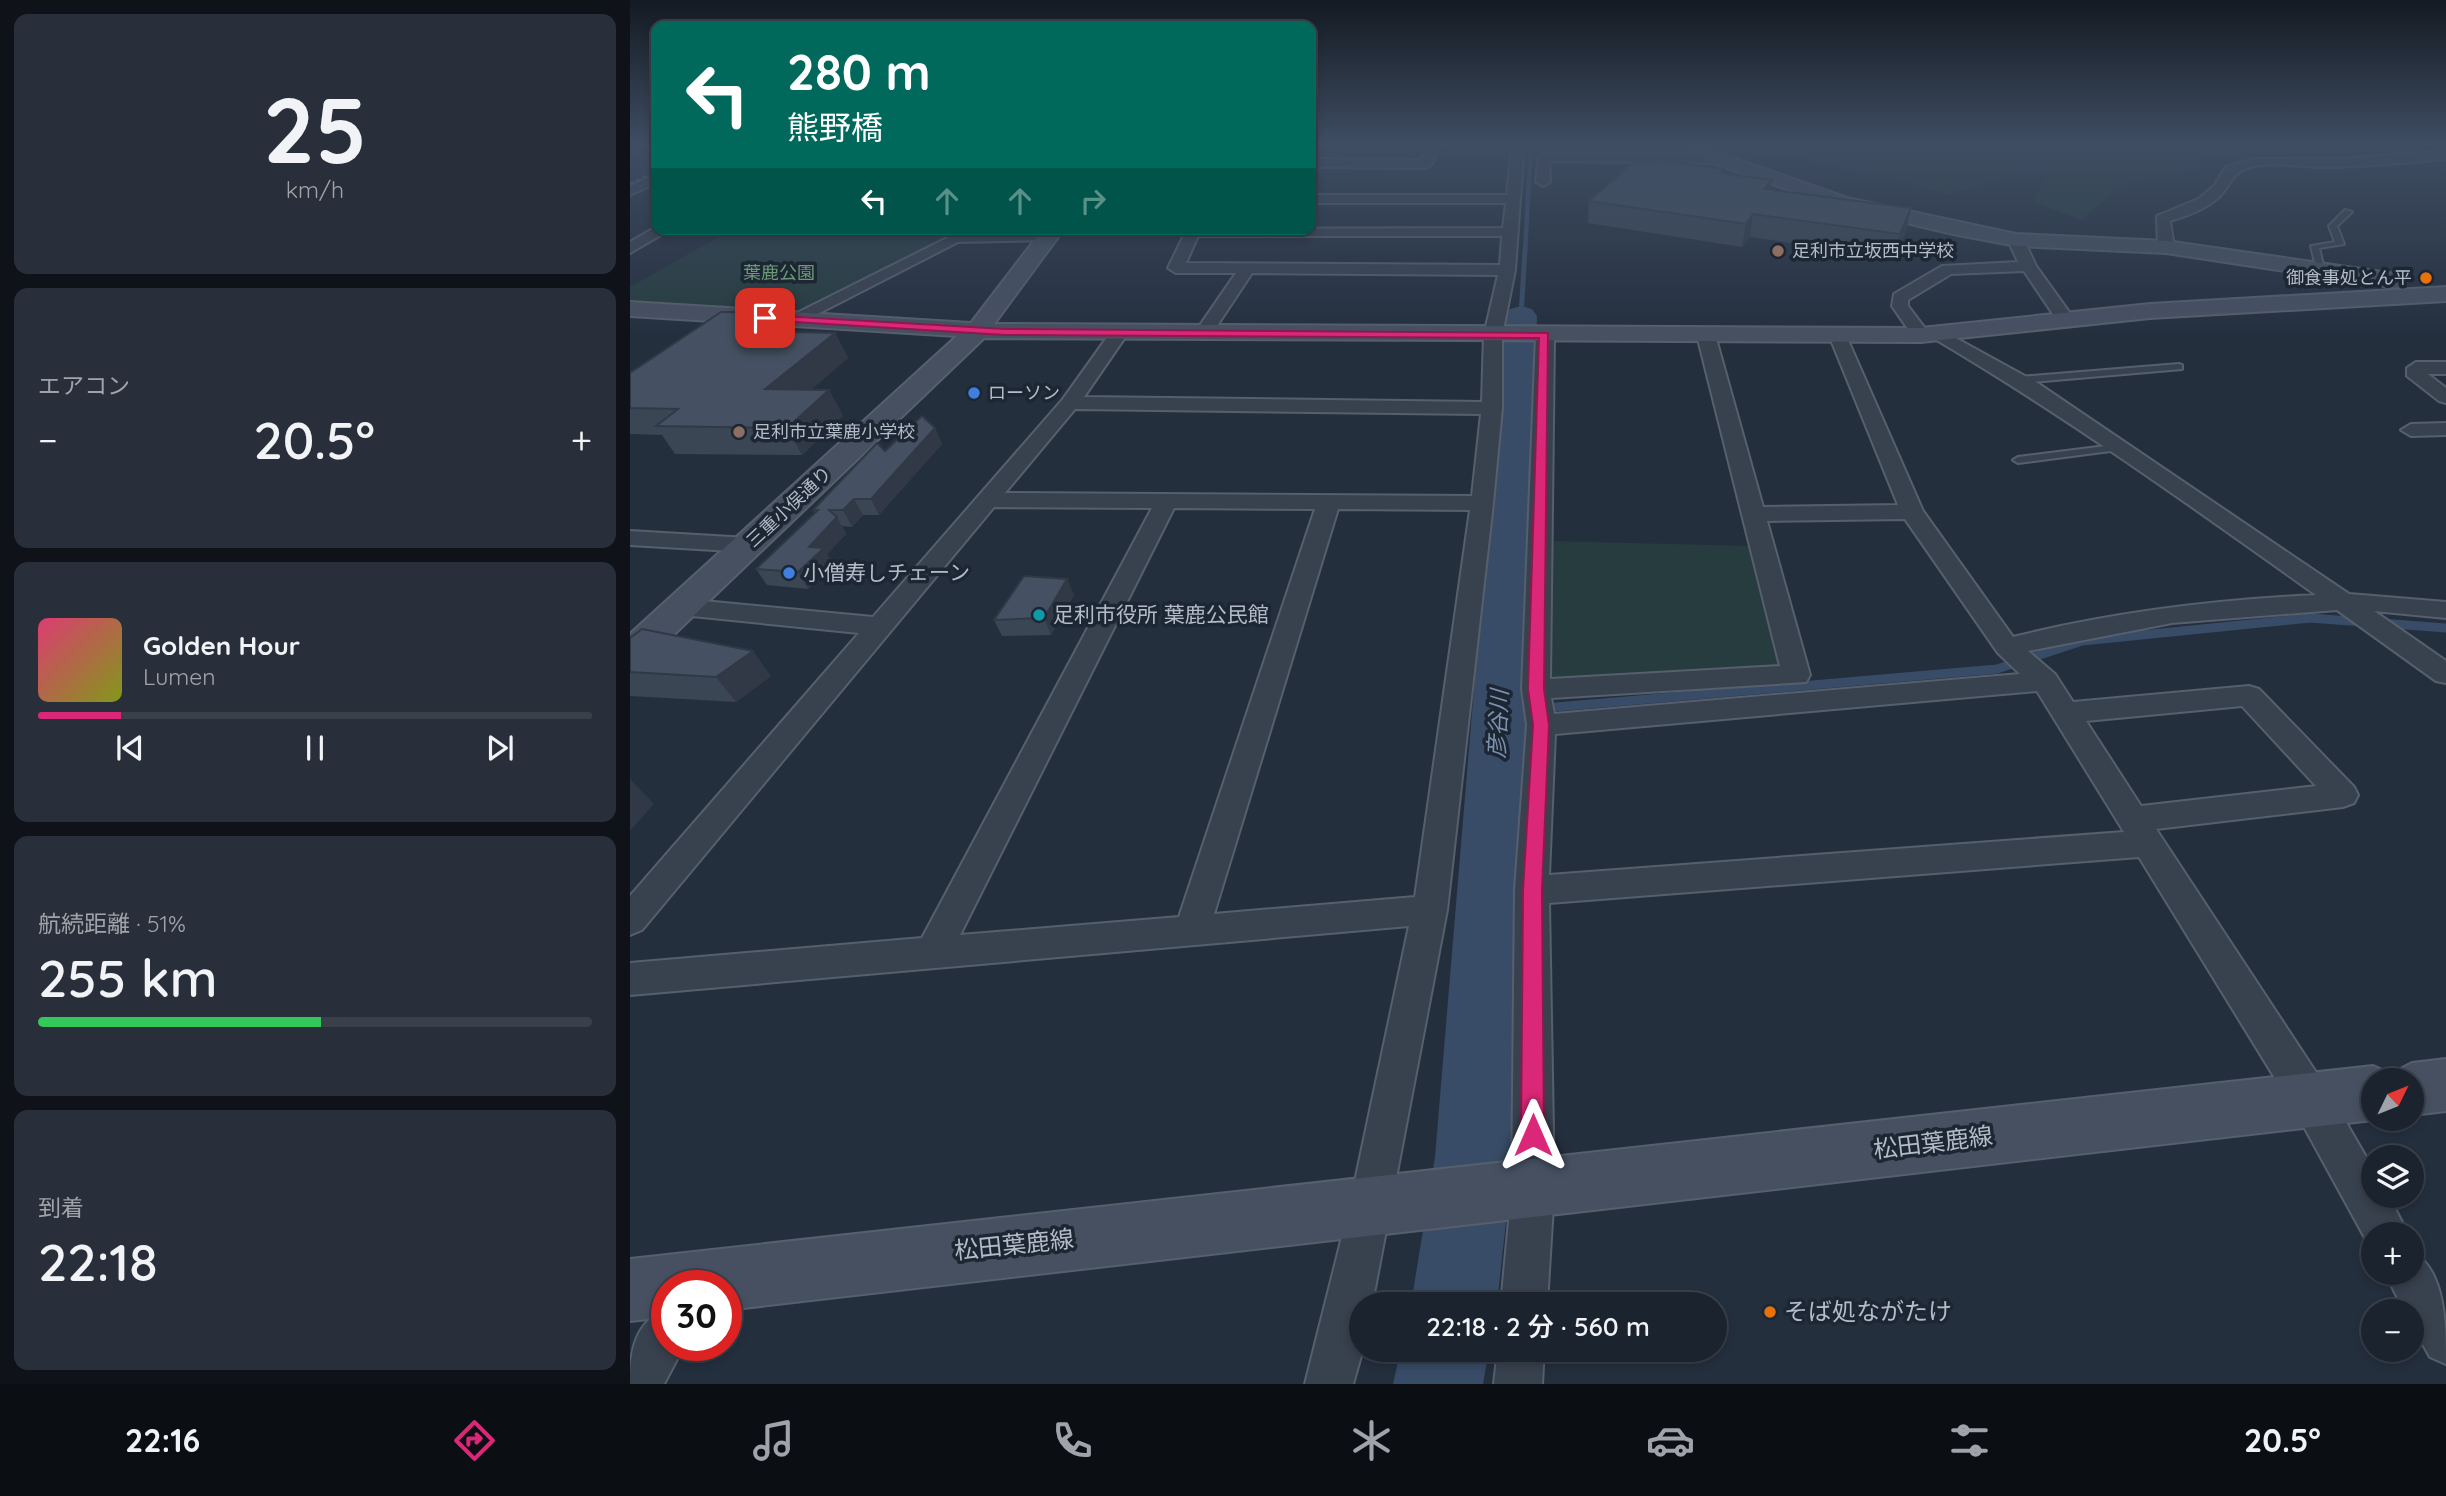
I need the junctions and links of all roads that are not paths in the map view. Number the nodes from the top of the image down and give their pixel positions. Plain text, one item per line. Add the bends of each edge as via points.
1 (1510, 208) edge
2 (1862, 208) edge
3 (2195, 208) edge
4 (2348, 212) dead end
5 (1316, 231) edge
6 (1509, 232) junction
7 (653, 235) edge
8 (982, 235) edge
9 (1050, 235) edge
10 (1191, 235) edge
11 (2016, 240) junction
12 (2166, 247) junction
13 (630, 248) edge
14 (2028, 266) junction
15 (2320, 269) junction
16 (1246, 270) junction
17 (1507, 270) junction
18 (2446, 291) edge
19 (630, 309) edge
20 (792, 320) junction
21 (2065, 320) junction
22 (976, 331) junction
23 (1119, 333) junction
24 (1203, 334) junction
25 (1498, 335) junction
26 (1538, 335) junction
27 (1706, 335) junction
28 (1838, 335) junction
29 (1931, 335) junction
30 (2179, 367) dead end
31 (2446, 368) edge
32 (2019, 380) junction
33 (2446, 397) edge
34 (1070, 403) junction
35 (1492, 408) junction
36 (2446, 429) edge
37 (2411, 430) dead end
38 (2122, 447) junction
39 (2018, 460) dead end
40 (988, 500) junction
41 (1166, 502) junction
42 (1329, 502) junction
43 (1482, 503) junction
44 (1912, 512) junction
45 (1753, 514) junction
46 (630, 538) edge
47 (748, 545) junction
48 (2342, 602) junction
49 (682, 607) junction
50 (2446, 610) edge
51 (879, 626) junction
52 (2007, 647) junction
53 (630, 655) edge
54 (2446, 674) edge
55 (2045, 681) junction
56 (1536, 689) junction
57 (2065, 713) junction
58 (1541, 725) junction
59 (2139, 831) junction
60 (1532, 890) junction
61 (1430, 910) junction
62 (630, 920) edge
63 (1192, 929) junction
64 (934, 951) junction
65 (630, 979) edge
66 (2446, 1085) edge
67 (2424, 1088) edge
68 (2361, 1094) edge
69 (2311, 1100) junction
70 (1513, 1191) junction
71 (1385, 1204) junction
72 (2379, 1222) edge
73 (742, 1278) edge
74 (2414, 1285) edge
75 (651, 1288) edge
76 (630, 1290) edge
77 (1523, 1292) edge
78 (2446, 1341) edge
79 (651, 1361) edge
80 (1520, 1362) edge
81 (638, 1384) edge
82 (1329, 1384) edge
83 (1518, 1384) edge

1 - 6 street
2 - 11 street
3 - 12 street via 2162,219
4 - 15 lane via 2333,226 2340,244 2315,246
5 - 6 street
6 - 17 street
7 - 13 street
8 - 20 street via 958,236
9 - 22 street, 三重小俣通り
10 - 16 street via 1176,268
11 - 12 street
11 - 14 street
12 - 15 street
14 - 21 street
14 - 29 street via 1948,269 1900,298 1900,306
15 - 18 street
16 - 17 street
16 - 24 street
17 - 25 street
18 - 21 street
19 - 20 street
20 - 22 street
21 - 29 street
22 - 23 street
22 - 47 street, 三重小俣通り
23 - 24 street
23 - 34 street
24 - 25 street
25 - 26 street
25 - 35 street
26 - 27 street
26 - 56 street
27 - 28 street
27 - 45 street
28 - 29 street
28 - 44 street
29 - 32 street
30 - 32 lane
31 - 33 street via 2414,372
32 - 38 street
34 - 35 street
34 - 40 street
35 - 43 street
36 - 37 street
38 - 39 lane
38 - 48 street
40 - 41 street
40 - 51 street
41 - 42 street
41 - 64 street
42 - 43 street
42 - 63 street
43 - 61 street
44 - 45 street
44 - 52 street
45 - 56 street via 1796,675
46 - 47 street
47 - 49 street, 三重小俣通り
48 - 50 street
48 - 52 street via 2215,611 2066,631
48 - 54 street
49 - 51 street
49 - 53 street, 三重小俣通り
51 - 62 street
52 - 55 street
55 - 57 street
55 - 58 street
56 - 58 street
57 - 59 street
57 - 59 street via 2249,696 2343,795
58 - 60 street
59 - 60 street
59 - 69 street
60 - 70 street
61 - 63 street
61 - 71 street
63 - 64 street
64 - 65 street
66 - 67 street
68 - 69 street, 松田葉鹿線
69 - 70 street, 松田葉鹿線
69 - 72 street
70 - 71 street, 松田葉鹿線
70 - 77 street
71 - 73 street, 松田葉鹿線
71 - 82 street
74 - 78 street
75 - 76 street, 松田葉鹿線
79 - 81 street
80 - 83 street

